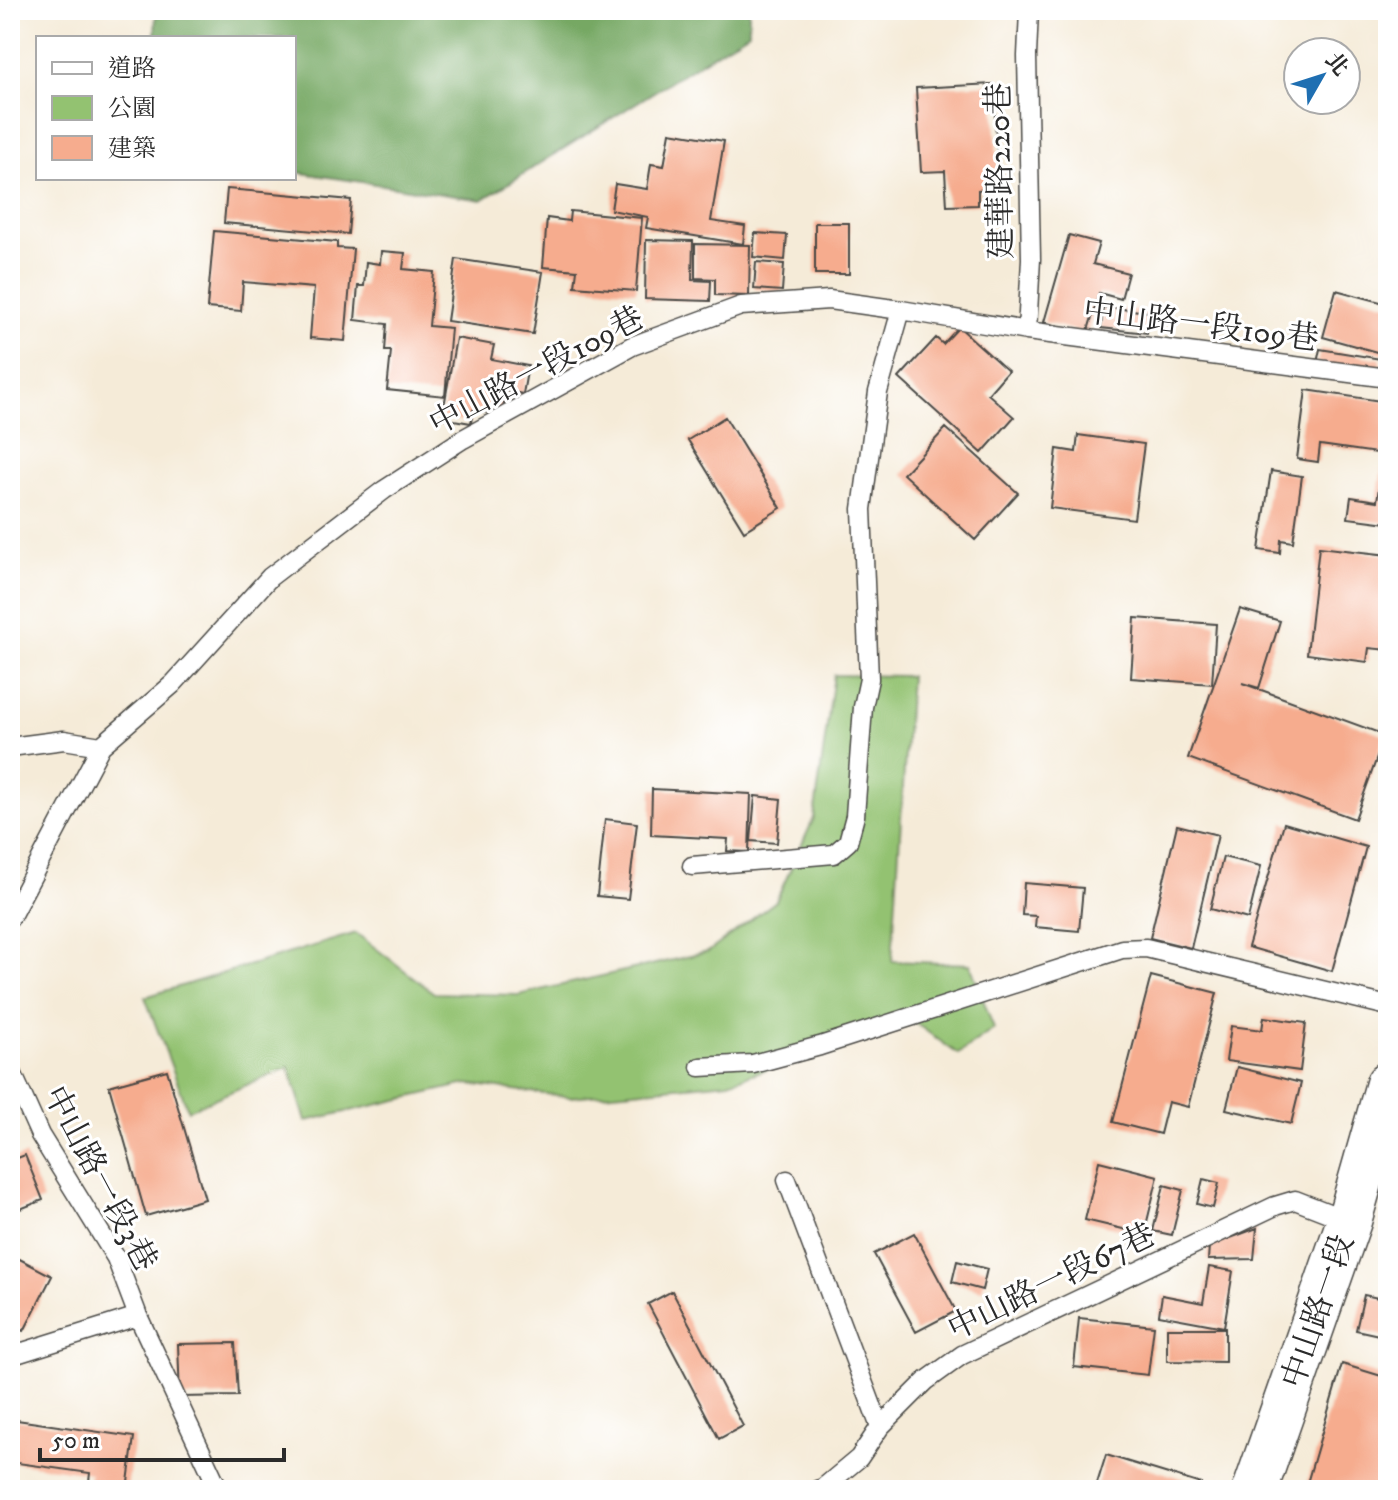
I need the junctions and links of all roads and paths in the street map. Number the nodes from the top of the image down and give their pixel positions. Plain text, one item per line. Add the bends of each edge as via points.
1 (1029, 10) edge
2 (901, 310) junction
3 (1027, 331) junction
4 (1388, 378) edge
5 (101, 746) junction
6 (10, 747) edge
7 (692, 866) dead end
8 (10, 918) edge
9 (1388, 1006) edge
10 (700, 1067) dead end
11 (10, 1068) edge
12 (1388, 1084) edge
13 (1381, 1140) edge
14 (787, 1180) dead end
15 (1349, 1221) junction
16 (138, 1316) junction
17 (10, 1356) edge
18 (880, 1427) junction
19 (219, 1490) edge
20 (817, 1490) edge
21 (1255, 1490) edge

1 - 3 lane, 建華路220巷
2 - 3 lane, 中山路一段109巷
2 - 5 lane, 中山路一段109巷 via 829,300 741,306 632,346 463,439 384,490 270,577 173,684
2 - 7 lane via 878,392 862,509 869,679 848,842 834,854
3 - 4 lane, 中山路一段109巷
5 - 6 lane via 64,740
5 - 8 lane, 中山路一段109巷
9 - 10 lane via 1146,948 1122,949 820,1046 753,1064
11 - 16 lane, 中山路一段3巷 via 40,1135 116,1258
12 - 13 street, 中山路一段
13 - 15 street, 中山路一段
14 - 18 lane
15 - 18 lane, 中山路一段67巷 via 1295,1200 1275,1206 962,1355 926,1381
15 - 21 street, 中山路一段
16 - 17 lane
16 - 19 lane, 中山路一段3巷
18 - 20 lane, 中山路一段67巷 via 859,1458

